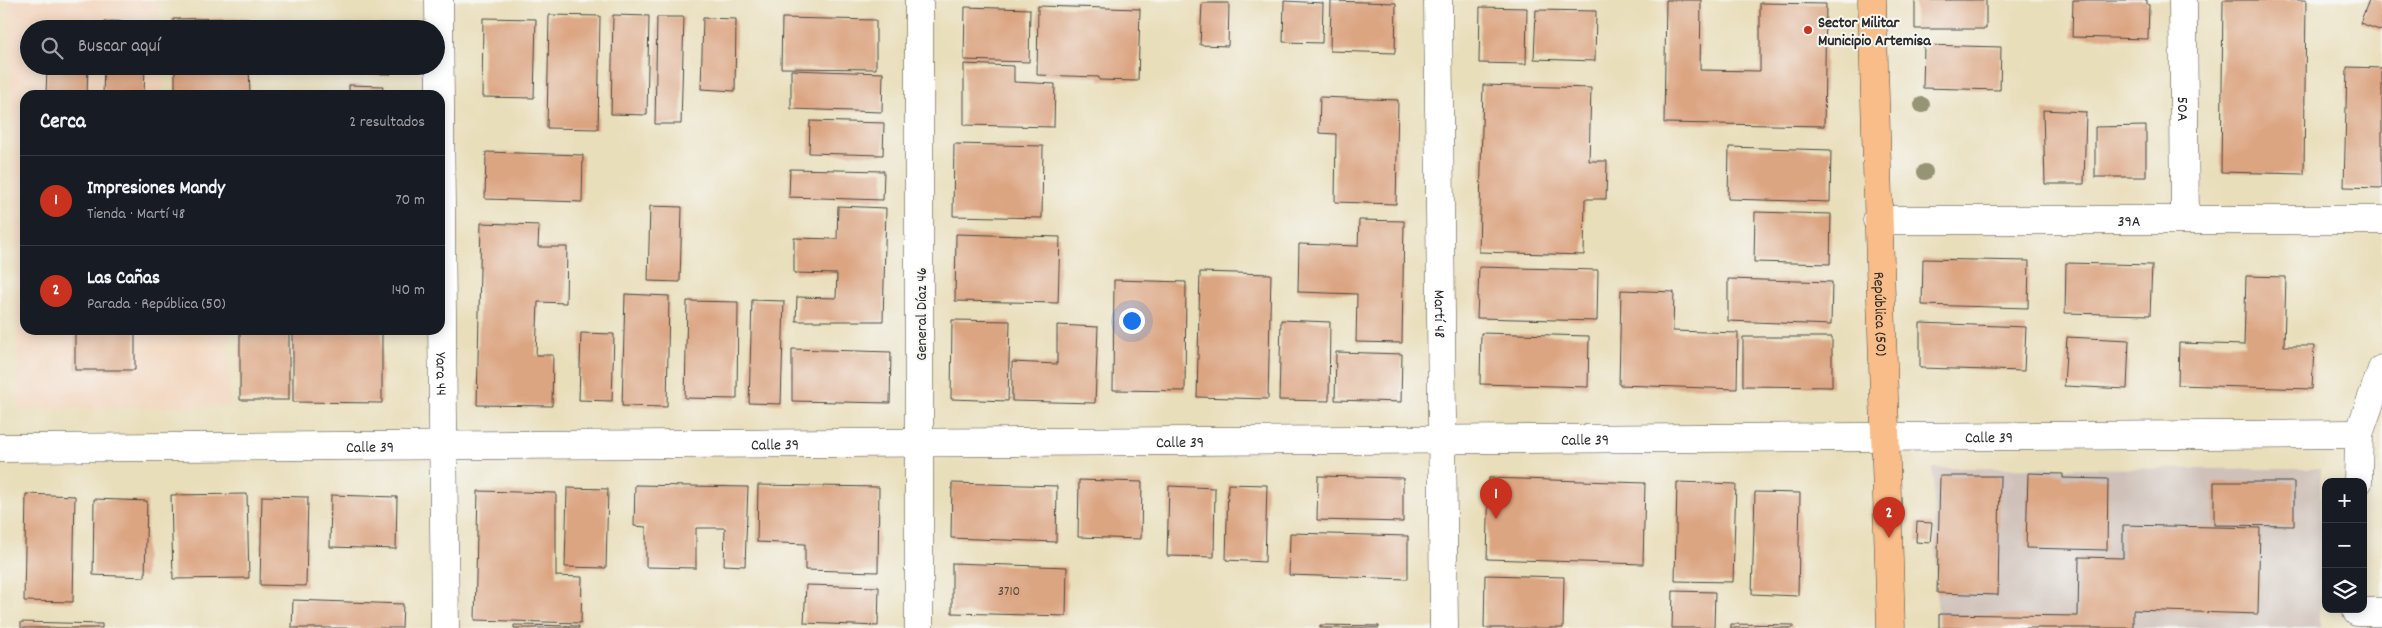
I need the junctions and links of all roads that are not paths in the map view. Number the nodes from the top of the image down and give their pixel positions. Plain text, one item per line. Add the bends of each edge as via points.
1 (439, 0) edge
2 (919, 0) edge
3 (1438, 0) edge
4 (1872, 0) edge
5 (2183, 0) edge
6 (439, 20) edge
7 (440, 75) edge
8 (440, 90) edge
9 (2185, 219) junction
10 (1878, 220) junction
11 (2382, 220) edge
12 (443, 335) edge
13 (2382, 369) edge
14 (2359, 434) junction
15 (1883, 436) junction
16 (1442, 440) junction
17 (921, 442) junction
18 (444, 446) junction
19 (0, 448) edge
20 (2358, 478) edge
21 (445, 628) edge
22 (919, 628) edge
23 (1444, 628) edge
24 (1891, 628) edge

1 - 6 street, Yara 44
2 - 17 street, General Díaz 46
3 - 16 street, Martí 48
4 - 10 main road, República (50)
5 - 9 street, 50A
7 - 8 street, Yara 44
9 - 10 street, 39A
9 - 11 street, 39A
10 - 15 main road, República (50)
12 - 18 street, Yara 44
13 - 14 street
14 - 15 street, Calle 39
14 - 20 street
15 - 16 street, Calle 39
15 - 24 main road, República (50)
16 - 17 street, Calle 39
16 - 23 street, Martí 48
17 - 18 street, Calle 39
17 - 22 street, General Díaz 46
18 - 19 street, Calle 39
18 - 21 street, Yara 44

